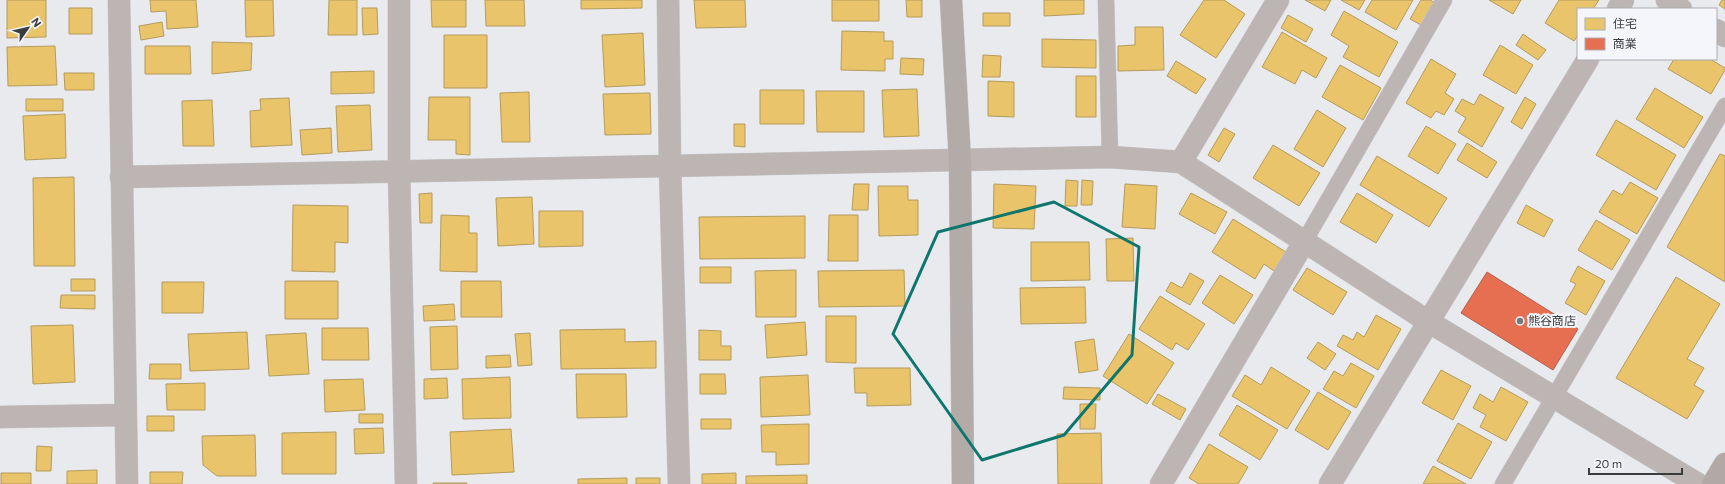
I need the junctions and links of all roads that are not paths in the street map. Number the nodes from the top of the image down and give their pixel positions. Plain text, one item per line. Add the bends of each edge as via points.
1 (119, 0) edge
2 (399, 0) edge
3 (668, 0) edge
4 (951, 0) edge
5 (1106, 0) edge
6 (1278, 0) edge
7 (1444, 0) edge
8 (1667, 0) edge
9 (1679, 8) edge
10 (1587, 60) edge
11 (1725, 106) edge
12 (1110, 157) junction
13 (960, 161) junction
14 (1181, 162) junction
15 (670, 166) junction
16 (400, 171) junction
17 (121, 177) junction
18 (1304, 242) junction
19 (1429, 322) junction
20 (1554, 397) junction
21 (125, 415) junction
22 (0, 416) edge
23 (1725, 464) edge
24 (127, 484) edge
25 (406, 484) edge
26 (679, 484) edge
27 (963, 484) edge
28 (1161, 484) edge
29 (1330, 484) edge
30 (1503, 484) edge
31 (1698, 484) edge
32 (1714, 484) edge

1 - 17 street
2 - 16 street
3 - 15 street
4 - 13 street
5 - 12 lane
6 - 14 street
7 - 18 lane
8 - 9 street
10 - 19 street
11 - 20 lane
12 - 13 street
12 - 14 street
13 - 15 street
13 - 27 street
14 - 18 street
15 - 16 street
15 - 26 street
16 - 17 street
16 - 25 street
17 - 21 street
18 - 19 street
18 - 28 street
19 - 20 street
19 - 29 street
20 - 30 lane
20 - 31 street
21 - 22 street
21 - 24 street
23 - 32 highway

